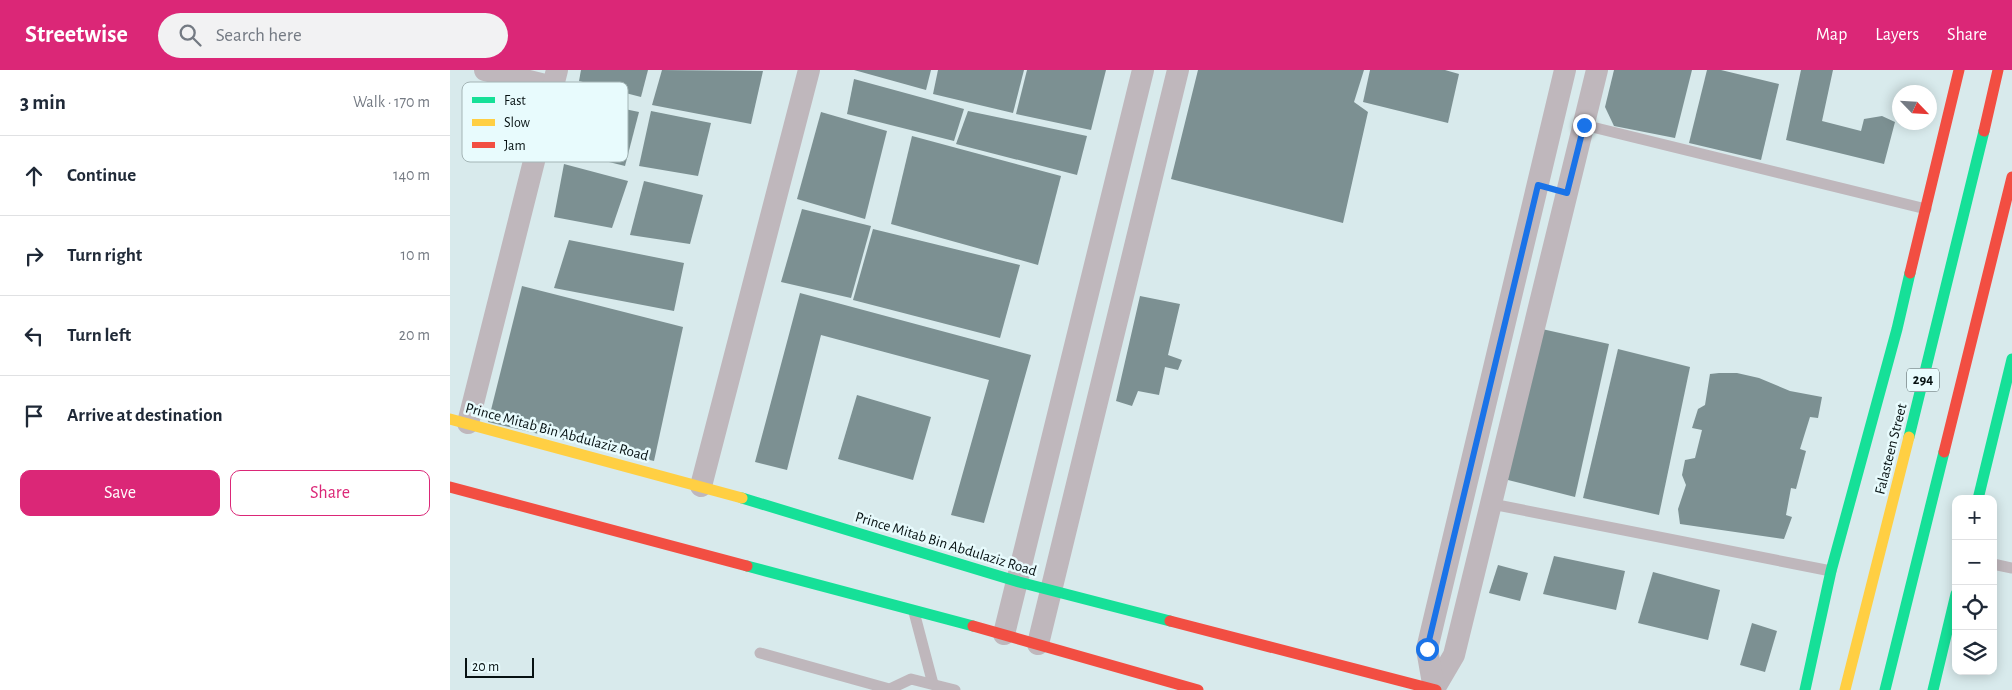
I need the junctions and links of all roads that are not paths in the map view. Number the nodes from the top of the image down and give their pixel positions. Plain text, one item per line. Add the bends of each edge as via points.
1 (485, 70) edge
2 (809, 70) edge
3 (1144, 70) edge
4 (1150, 70) edge
5 (1565, 70) edge
6 (1597, 70) edge
7 (1959, 70) edge
8 (1998, 70) edge
9 (1177, 73) edge
10 (555, 79) edge
11 (1584, 125) junction
12 (532, 162) edge
13 (2012, 177) edge
14 (1538, 185) junction
15 (1567, 193) junction
16 (1926, 208) junction
17 (2012, 359) edge
18 (459, 421) edge
19 (700, 486) junction
20 (450, 487) edge
21 (1979, 495) edge
22 (1492, 504) junction
23 (1997, 565) edge
24 (2012, 568) edge
25 (1831, 571) junction
26 (1018, 582) junction
27 (1052, 590) junction
28 (914, 610) junction
29 (1952, 611) edge
30 (1004, 634) junction
31 (1038, 644) junction
32 (760, 653) dead end
33 (933, 684) junction
34 (892, 689) edge
35 (955, 690) edge
36 (1198, 690) edge
37 (1435, 690) edge
38 (1804, 690) edge
39 (1845, 690) edge
40 (1886, 690) edge
41 (1933, 690) edge

1 - 10 street
2 - 19 street
3 - 26 street
4 - 9 street
5 - 14 street
6 - 11 street
7 - 16 main road
8 - 39 main road, Falasteen Street / 294 via 1934,340
9 - 27 street
11 - 15 street
11 - 16 lane
12 - 18 street
13 - 40 main road, 294
14 - 15 street
14 - 37 street via 1427,649
15 - 22 street
16 - 25 main road via 1897,329
17 - 21 main road
18 - 19 main road, Prince Mitab Bin Abdulaziz Road
19 - 26 main road, Prince Mitab Bin Abdulaziz Road
20 - 28 main road
22 - 25 lane
22 - 37 street via 1454,655
23 - 24 lane
25 - 38 main road
26 - 27 main road, Prince Mitab Bin Abdulaziz Road
26 - 30 street
27 - 31 street
27 - 37 main road, Prince Mitab Bin Abdulaziz Road
28 - 30 main road
28 - 33 lane
29 - 41 main road
30 - 31 main road
31 - 36 main road
32 - 34 lane
33 - 34 lane via 911,678
33 - 35 lane

